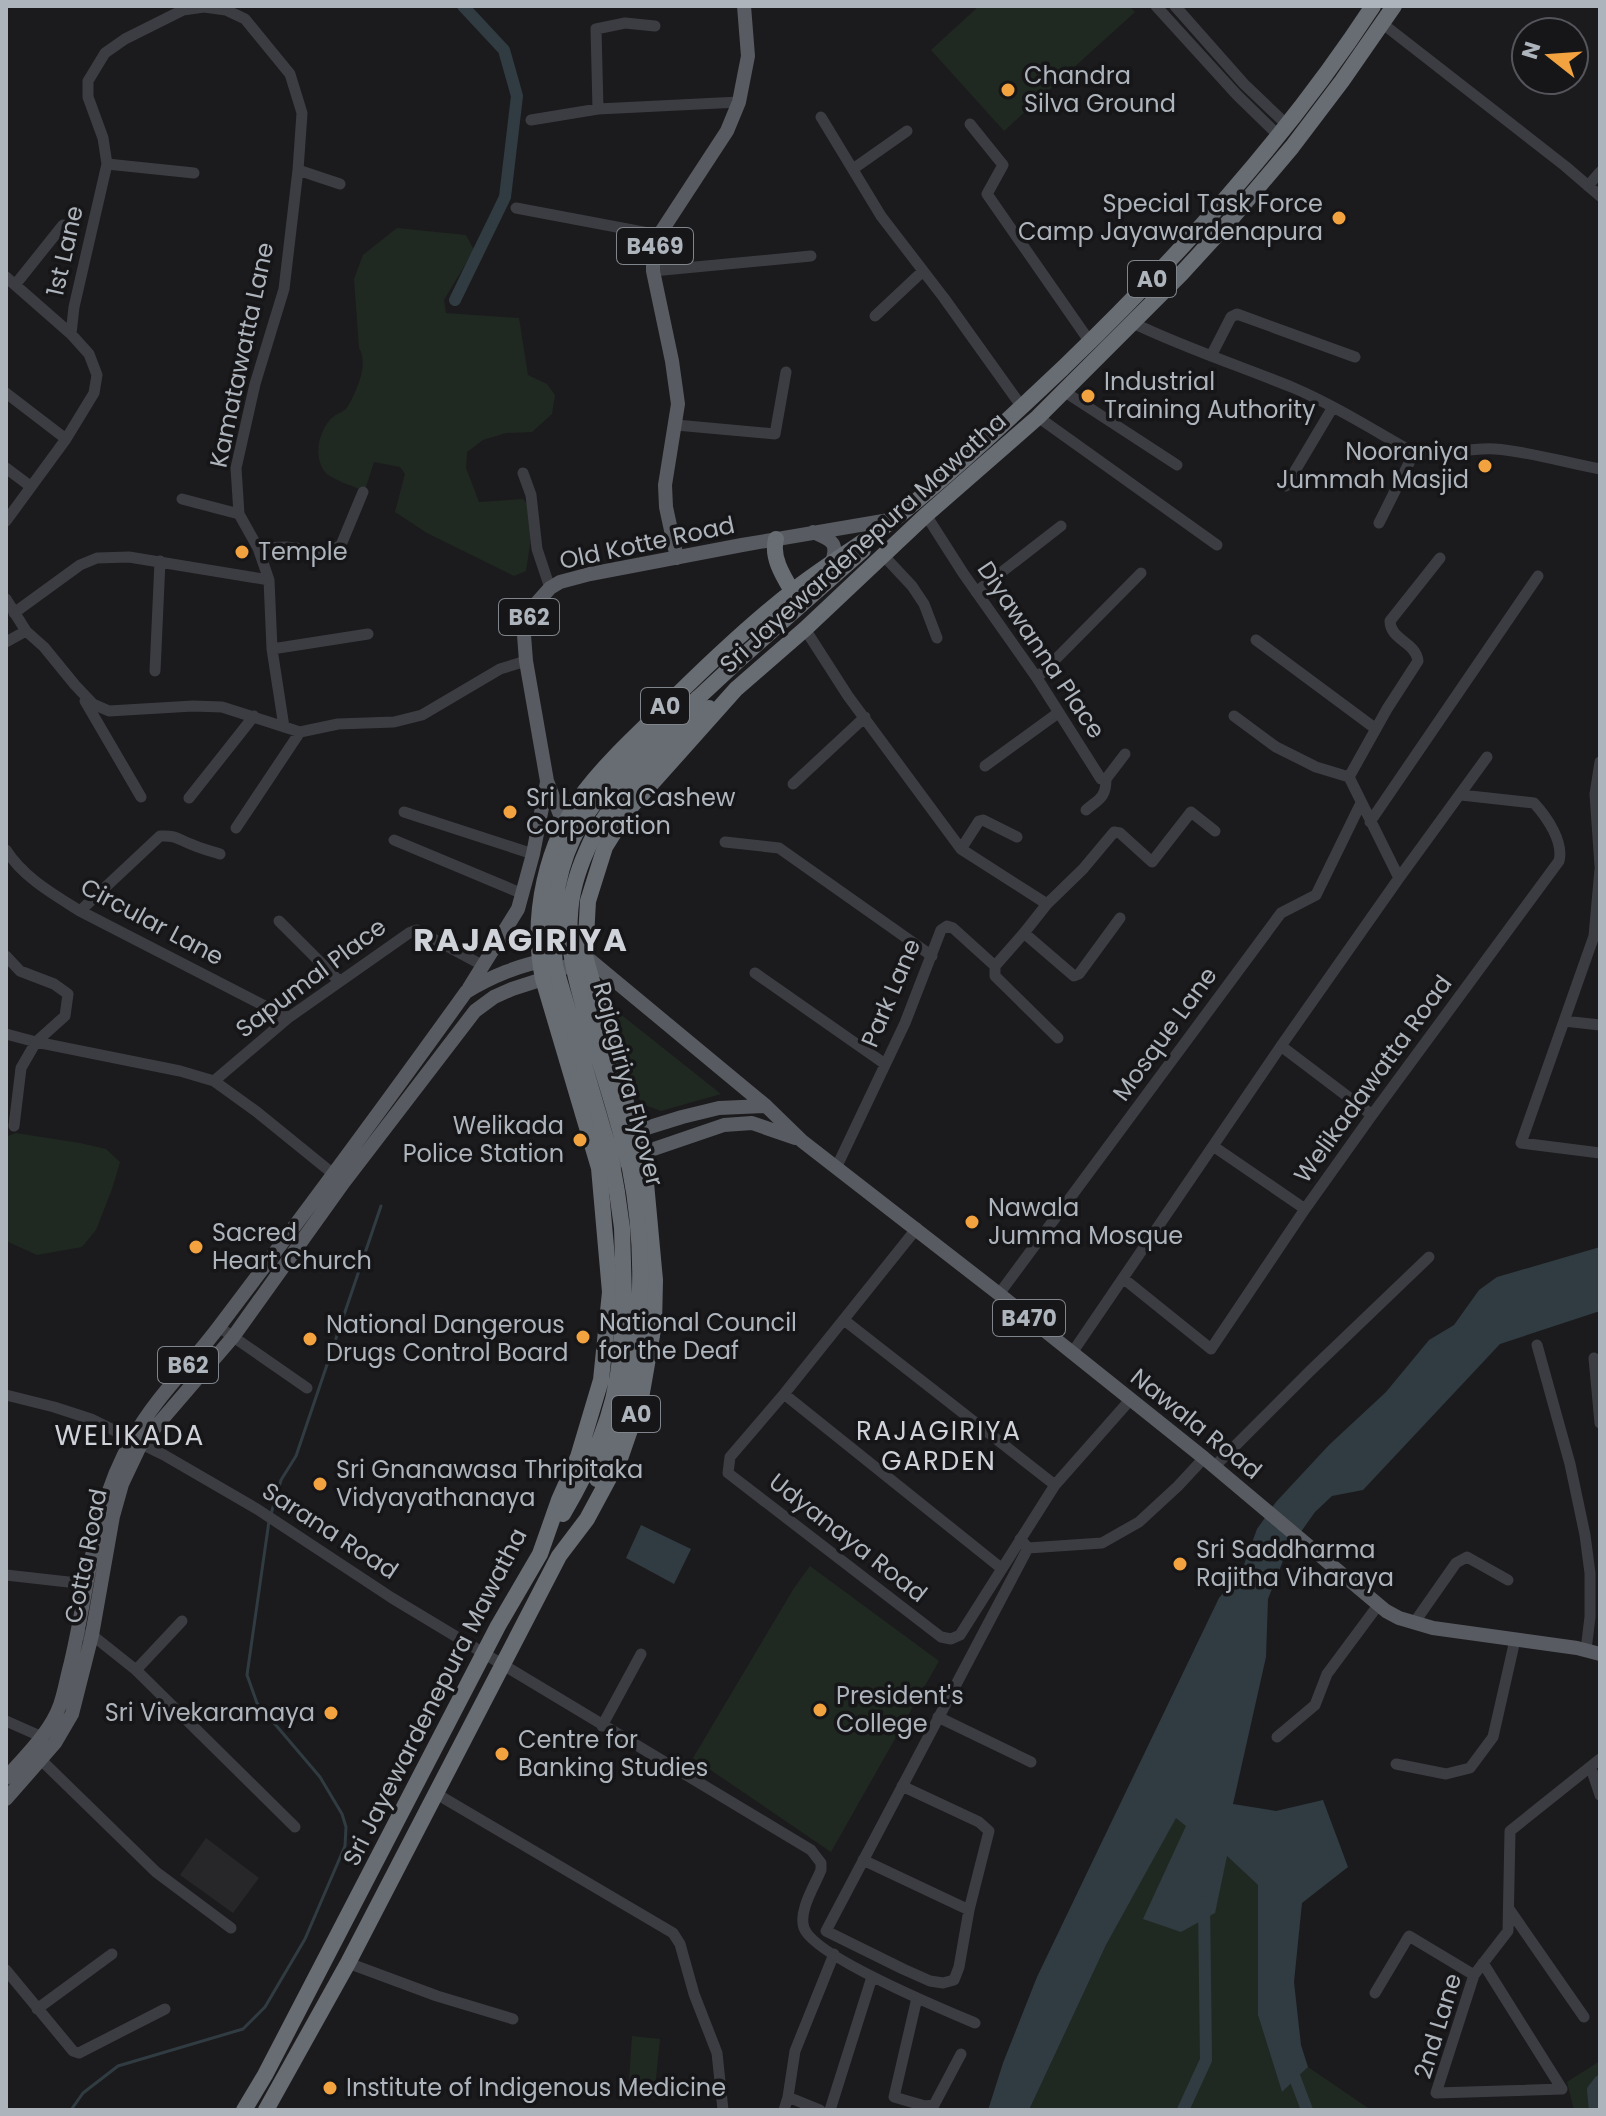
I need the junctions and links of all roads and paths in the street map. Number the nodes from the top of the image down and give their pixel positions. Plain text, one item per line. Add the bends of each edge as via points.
1 (744, 6) edge
2 (1156, 6) edge
3 (1175, 6) edge
4 (1373, 6) edge
5 (1394, 6) edge
6 (183, 10) joint
7 (1383, 24) junction
8 (655, 26) dead end
9 (739, 102) junction
10 (598, 109) junction
11 (821, 117) dead end
12 (531, 120) dead end
13 (970, 124) dead end
14 (1282, 129) junction
15 (907, 131) dead end
16 (107, 164) junction
17 (853, 169) junction
18 (298, 170) junction
19 (1600, 172) edge
20 (194, 173) dead end
21 (340, 184) dead end
22 (1588, 186) junction
23 (1600, 196) edge
24 (516, 208) dead end
25 (63, 225) dead end
26 (659, 235) junction
27 (811, 256) dead end
28 (653, 271) junction
29 (923, 271) junction
30 (11, 281) edge
31 (875, 316) dead end
32 (1133, 323) junction
33 (71, 334) junction
34 (1090, 342) junction
35 (1211, 356) junction
36 (1355, 357) dead end
37 (786, 372) dead end
38 (1065, 392) junction
39 (6, 393) edge
40 (1022, 407) junction
41 (1333, 407) junction
42 (1038, 417) junction
43 (676, 425) junction
44 (66, 439) junction
45 (1414, 453) junction
46 (1177, 465) dead end
47 (6, 468) edge
48 (1600, 469) edge
49 (523, 473) dead end
50 (30, 486) junction
51 (1286, 486) dead end
52 (363, 492) dead end
53 (182, 499) dead end
54 (239, 514) junction
55 (926, 515) junction
56 (895, 519) junction
57 (6, 521) edge
58 (1379, 523) dead end
59 (1061, 526) dead end
60 (813, 532) junction
61 (776, 539) junction
62 (1217, 545) dead end
63 (258, 548) junction
64 (883, 555) junction
65 (677, 558) junction
66 (1440, 558) dead end
67 (160, 561) junction
68 (832, 562) junction
69 (1141, 573) dead end
70 (1538, 576) dead end
71 (269, 580) junction
72 (550, 588) junction
73 (792, 591) junction
74 (976, 592) junction
75 (6, 599) edge
76 (14, 613) junction
77 (805, 629) junction
78 (26, 631) junction
79 (368, 634) dead end
80 (937, 638) dead end
81 (1256, 640) dead end
82 (6, 642) edge
83 (272, 649) junction
84 (526, 661) junction
85 (155, 671) dead end
86 (1037, 678) junction
87 (75, 685) junction
88 (1058, 713) junction
89 (254, 716) junction
90 (1234, 716) dead end
91 (865, 717) junction
92 (284, 727) junction
93 (1376, 729) junction
94 (300, 732) junction
95 (1125, 754) dead end
96 (1487, 757) dead end
97 (1600, 762) edge
98 (985, 766) dead end
99 (1349, 777) junction
100 (1106, 779) junction
101 (547, 781) junction
102 (793, 784) dead end
103 (1598, 794) edge
104 (1461, 795) junction
105 (141, 797) dead end
106 (189, 798) dead end
107 (1361, 803) junction
108 (1086, 810) dead end
109 (404, 812) dead end
110 (1370, 822) junction
111 (564, 825) junction
112 (236, 828) dead end
113 (1215, 831) dead end
114 (1017, 837) dead end
115 (394, 840) dead end
116 (725, 842) dead end
117 (555, 843) junction
118 (605, 847) junction
119 (961, 849) junction
120 (6, 850) edge
121 (220, 854) dead end
122 (533, 854) junction
123 (1600, 867) edge
124 (1399, 878) junction
125 (523, 894) junction
126 (1047, 904) junction
127 (518, 909) junction
128 (80, 911) junction
129 (1120, 918) dead end
130 (279, 921) dead end
131 (1024, 933) junction
132 (1597, 936) edge
133 (6, 956) edge
134 (585, 956) junction
135 (932, 956) junction
136 (539, 961) junction
137 (482, 965) junction
138 (995, 966) junction
139 (755, 973) dead end
140 (543, 979) junction
141 (339, 981) junction
142 (465, 994) junction
143 (479, 1008) junction
144 (288, 1018) junction
145 (1564, 1021) junction
146 (1600, 1025) edge
147 (6, 1034) edge
148 (1058, 1038) dead end
149 (36, 1042) junction
150 (1281, 1046) junction
151 (885, 1064) junction
152 (214, 1081) junction
153 (766, 1106) junction
154 (1372, 1115) junction
155 (14, 1126) dead end
156 (634, 1131) junction
157 (802, 1141) junction
158 (593, 1145) junction
159 (1213, 1146) junction
160 (1600, 1153) edge
161 (640, 1154) junction
162 (837, 1166) junction
163 (599, 1168) junction
164 (339, 1178) junction
165 (1305, 1209) junction
166 (917, 1228) junction
167 (1429, 1257) dead end
168 (1124, 1279) junction
169 (655, 1280) junction
170 (610, 1281) junction
171 (999, 1294) junction
172 (844, 1320) junction
173 (219, 1327) junction
174 (233, 1337) junction
175 (1537, 1345) dead end
176 (1072, 1353) junction
177 (1594, 1358) dead end
178 (307, 1388) dead end
179 (784, 1394) junction
180 (6, 1395) edge
181 (1130, 1400) junction
182 (1600, 1423) edge
183 (137, 1441) junction
184 (1209, 1463) junction
185 (1055, 1485) junction
186 (103, 1535) junction
187 (1024, 1544) junction
188 (540, 1554) junction
189 (559, 1556) junction
190 (1001, 1568) junction
191 (6, 1575) edge
192 (1508, 1580) dead end
193 (86, 1584) junction
194 (1379, 1604) junction
195 (182, 1621) dead end
196 (1414, 1623) junction
197 (85, 1635) junction
198 (1515, 1640) junction
199 (1593, 1652) edge
200 (641, 1654) dead end
201 (485, 1655) junction
202 (501, 1664) junction
203 (136, 1670) junction
204 (938, 1717) junction
205 (6, 1721) edge
206 (602, 1726) junction
207 (1277, 1737) dead end
208 (49, 1740) junction
209 (36, 1756) junction
210 (1031, 1762) dead end
211 (1396, 1764) dead end
212 (1595, 1764) edge
213 (6, 1778) edge
214 (902, 1786) junction
215 (435, 1793) junction
216 (1600, 1795) edge
217 (6, 1799) edge
218 (295, 1827) dead end
219 (863, 1860) junction
220 (1509, 1909) junction
221 (969, 1910) junction
222 (231, 1928) dead end
223 (112, 1954) dead end
224 (834, 1954) junction
225 (348, 1963) junction
226 (1483, 1963) junction
227 (6, 1970) edge
228 (1474, 1975) junction
229 (872, 1977) junction
230 (1375, 1993) dead end
231 (917, 1998) junction
232 (37, 2009) junction
233 (165, 2009) dead end
234 (1584, 2017) dead end
235 (513, 2019) dead end
236 (975, 2023) dead end
237 (961, 2054) dead end
238 (788, 2097) junction
239 (244, 2110) edge
240 (266, 2110) edge
241 (723, 2110) edge
242 (784, 2110) edge
243 (820, 2110) edge
244 (830, 2110) edge

1 - 9 main road, B469 via 748,56
2 - 14 street via 1237,95
3 - 14 street
4 - 14 highway, Sri Jayewardenepura Mawatha / A0
5 - 7 highway, Sri Jayewardenepura Mawatha / A0
6 - 16 street, 1st Lane via 105,53 88,81
6 - 18 street, Kamatawatta Lane via 226,10 245,19 290,74 302,113
7 - 22 street
7 - 32 highway, Sri Jayewardenepura Mawatha / A0 via 1236,214
8 - 10 street via 625,23 596,29
9 - 10 street
9 - 26 main road, B469 via 727,131
10 - 12 street
11 - 17 street
13 - 34 street via 1003,165 987,194
14 - 34 highway, Sri Jayewardenepura Mawatha / A0 via 1211,216
15 - 17 street
16 - 20 street
16 - 33 street, 1st Lane
17 - 29 street
18 - 21 street
18 - 54 street, Kamatawatta Lane via 284,289 236,468
19 - 22 street
22 - 23 street
24 - 26 street
25 - 30 street
26 - 28 main road, B469
27 - 28 street
28 - 43 main road, B469 via 672,361
29 - 31 street
29 - 40 street
30 - 33 street
32 - 35 street
32 - 38 highway, Sri Jayewardenepura Mawatha / A0
33 - 44 street, 1st Lane via 89,354 97,375 94,393
34 - 40 highway, Sri Jayewardenepura Mawatha / A0
35 - 36 street via 1237,314
35 - 41 street
37 - 43 street via 775,434
38 - 42 highway, Sri Jayewardenepura Mawatha / A0
38 - 46 street
39 - 44 street
40 - 56 highway, Sri Jayewardenepura Mawatha / A0
41 - 45 street
41 - 51 street
42 - 55 highway, Sri Jayewardenepura Mawatha / A0
42 - 62 street
43 - 65 main road, B469 via 665,485
44 - 50 street, 1st Lane
45 - 48 street via 1498,449
45 - 58 street
47 - 50 street
49 - 72 street
50 - 57 street, 1st Lane
52 - 63 street via 341,545 332,550
53 - 54 street
54 - 63 street, Kamatawatta Lane
55 - 64 highway, Sri Jayewardenepura Mawatha / A0
55 - 74 street, Diyawanna Place
55 - 189 highway, Rajagiriya Flyover, bridge via 831,591 625,791 594,835 579,870 570,914 573,969 630,1171 641,1294 622,1417
56 - 60 main road, Old Kotte Road / B62
56 - 68 highway, Sri Jayewardenepura Mawatha / A0
56 - 188 highway, Rajagiriya Flyover, bridge via 618,773 591,806 567,852 555,900 555,966 610,1153 622,1228 624,1297 619,1373 604,1431
59 - 74 street
60 - 61 main road, Old Kotte Road / B62
60 - 68 main road via 834,544
61 - 65 main road, Old Kotte Road / B62
61 - 73 highway via 776,558
63 - 71 street, Kamatawatta Lane
64 - 77 highway, Sri Jayewardenepura Mawatha / A0
64 - 80 street via 924,604
65 - 72 main road, Old Kotte Road / B62 via 572,578
66 - 93 street via 1390,621 1392,632 1415,650 1418,661
67 - 71 street
67 - 76 street via 97,558
67 - 85 street
68 - 73 highway, Sri Jayewardenepura Mawatha / A0
69 - 86 street
70 - 110 street
71 - 83 street, Kamatawatta Lane
72 - 84 main road, Old Kotte Road / B62 via 526,624
73 - 111 highway, Sri Jayewardenepura Mawatha / A0 via 619,753
74 - 86 street, Diyawanna Place
75 - 76 street
76 - 78 street
77 - 91 street
77 - 118 highway, Sri Jayewardenepura Mawatha / A0 via 736,689 628,810
78 - 82 street
78 - 87 street
79 - 83 street
81 - 93 street
83 - 92 street, Kamatawatta Lane
84 - 94 street via 500,669 422,715
84 - 101 main road, Old Kotte Road / B62
86 - 88 street, Diyawanna Place
87 - 89 street via 93,704 109,711 193,706
87 - 105 street
88 - 98 street
88 - 100 street, Diyawanna Place via 1101,779
89 - 92 street
89 - 106 street
90 - 99 street via 1276,747
91 - 102 street
91 - 119 street
92 - 94 street
93 - 99 street
94 - 112 street
95 - 100 street, Diyawanna Place
96 - 104 street
97 - 103 street
99 - 107 street
100 - 108 street via 1103,796
101 - 111 main road, Old Kotte Road / B62
101 - 122 main road, Old Kotte Road / B62
103 - 123 street
104 - 124 street
104 - 154 street, Welikadawatta Road via 1534,803 1553,832 1559,861
107 - 110 street
107 - 171 street, Mosque Lane via 1316,895 1281,913
109 - 122 street
110 - 124 street
111 - 117 highway, Sri Jayewardenepura Mawatha / A0
111 - 118 main road
113 - 126 street via 1191,812 1152,862 1114,832
114 - 119 street via 983,820
115 - 125 street
116 - 135 street via 779,848
117 - 127 main road
117 - 136 highway, Sri Jayewardenepura Mawatha / A0 via 539,904
118 - 134 highway, Sri Jayewardenepura Mawatha / A0 via 588,901
119 - 126 street
120 - 128 street, Circular Lane via 33,879
121 - 128 street via 181,838 160,836
122 - 125 main road, Old Kotte Road / B62
123 - 132 street
124 - 150 street
125 - 127 main road, Old Kotte Road / B62
126 - 131 street
127 - 137 main road, Old Kotte Road / B62
128 - 144 street, Circular Lane
129 - 131 street via 1074,976
130 - 141 street
131 - 138 street
132 - 145 street
133 - 149 street via 20,971 68,994 65,1016
134 - 136 main road, Cotta Road
134 - 140 main road, Cotta Road
134 - 153 main road, Nawala Road / B470
134 - 156 highway, Sri Jayewardenepura Mawatha / A0
135 - 138 street, Park Lane via 947,926
135 - 151 street, Park Lane
136 - 140 highway, Sri Jayewardenepura Mawatha / A0
136 - 142 main road, Cotta Road / B62
137 - 141 street, Sapumal Place via 417,930
137 - 142 main road, Old Kotte Road / B62
138 - 148 street via 995,976
139 - 151 street
140 - 143 main road, Cotta Road / B62
140 - 158 highway, Sri Jayewardenepura Mawatha / A0
141 - 144 street, Sapumal Place
142 - 143 main road
142 - 164 main road, Cotta Road / B62
143 - 164 main road, Cotta Road / B62
144 - 152 street, Sapumal Place
145 - 146 street
145 - 160 street via 1521,1143
147 - 149 street
149 - 152 street
149 - 155 street via 21,1068
150 - 154 street
150 - 159 street
151 - 162 street, Park Lane
152 - 164 street
153 - 156 main road via 719,1108
153 - 157 main road, Nawala Road / B470
154 - 165 street, Welikadawatta Road
156 - 158 main road
156 - 161 highway, Sri Jayewardenepura Mawatha / A0
157 - 161 main road, Nawala Road / B470 via 752,1123 724,1125
157 - 162 main road, Nawala Road / B470
158 - 163 highway, Sri Jayewardenepura Mawatha / A0
159 - 165 street
159 - 168 street
161 - 163 main road, Nawala Road / B470
161 - 169 highway, Sri Jayewardenepura Mawatha / A0
162 - 166 main road, Nawala Road / B470
163 - 170 highway, Sri Jayewardenepura Mawatha / A0
164 - 173 main road, Cotta Road / B62
164 - 174 main road, Cotta Road / B62
165 - 168 street, Welikadawatta Road via 1211,1349
166 - 171 main road, Nawala Road / B470
166 - 172 street, Udyanaya Road
167 - 184 street
168 - 176 street
169 - 170 highway via 639,1225 626,1220 619,1226
169 - 189 highway, Sri Jayewardenepura Mawatha / A0 via 651,1346 629,1436 587,1519
170 - 188 highway, Sri Jayewardenepura Mawatha / A0 via 601,1380
171 - 176 main road, Nawala Road / B470
172 - 179 street, Udyanaya Road
172 - 185 street
173 - 174 street
173 - 183 main road, Cotta Road / B62 via 151,1409
174 - 178 street
174 - 183 main road, Cotta Road / B62
175 - 199 street via 1585,1535
176 - 181 main road, Nawala Road / B470
177 - 182 street
179 - 190 street
179 - 190 street, Udyanaya Road via 730,1457 728,1473 941,1637 960,1635
180 - 183 street, Sarana Road via 91,1419
181 - 184 main road, Nawala Road / B470
181 - 185 street, Udyanaya Road
183 - 186 main road, Cotta Road / B62 via 114,1474 101,1512
183 - 201 street, Sarana Road via 257,1509
184 - 187 street via 1139,1522 1102,1543
184 - 194 main road, Nawala Road / B470
185 - 187 street, Udyanaya Road
186 - 193 main road, Cotta Road / B62
186 - 197 main road, Cotta Road / B62
187 - 190 street, Udyanaya Road
187 - 204 street
188 - 201 highway, Sri Jayewardenepura Mawatha / A0
189 - 202 highway, Sri Jayewardenepura Mawatha / A0
191 - 193 street
192 - 196 street via 1467,1557 1456,1563
193 - 197 main road, Cotta Road / B62
194 - 196 main road, Nawala Road / B470
194 - 207 street via 1327,1674 1315,1705
195 - 203 street
196 - 198 main road, Nawala Road / B470
197 - 203 street
197 - 208 main road, Cotta Road / B62 via 72,1714
198 - 199 main road, Nawala Road / B470
198 - 211 street via 1493,1737 1470,1768 1446,1774
200 - 206 street
201 - 202 street, Sarana Road
201 - 239 highway, Sri Jayewardenepura Mawatha / A0
202 - 206 street, Sarana Road
202 - 215 highway, Sri Jayewardenepura Mawatha / A0
203 - 218 street
204 - 210 street
204 - 214 street
205 - 208 street
206 - 224 street, Sarana Road via 811,1850 821,1870 803,1926 810,1938
208 - 209 main road, Cotta Road / B62
209 - 213 main road, Cotta Road / B62
209 - 217 main road, Cotta Road / B62
209 - 222 street via 156,1872
212 - 216 street
212 - 220 street, 2nd Lane via 1510,1831
214 - 219 street
214 - 221 street via 989,1831
215 - 225 highway, Sri Jayewardenepura Mawatha / A0
215 - 241 street via 673,1933 717,2053
219 - 221 street
219 - 221 street via 826,1931 903,1969 930,1981 954,1980
220 - 226 street, 2nd Lane via 1508,1931
220 - 234 street
223 - 232 street
224 - 229 street
224 - 238 street via 795,2051
225 - 235 street
225 - 240 highway, Sri Jayewardenepura Mawatha / A0
226 - 228 street, 2nd Lane
226 - 228 street, 2nd Lane via 1562,2089 1436,2093
227 - 232 street
228 - 230 street via 1409,1936
229 - 231 street
229 - 244 street
231 - 236 street
231 - 237 street via 894,2097 934,2105
232 - 233 street via 79,2053
238 - 242 street
238 - 243 street

